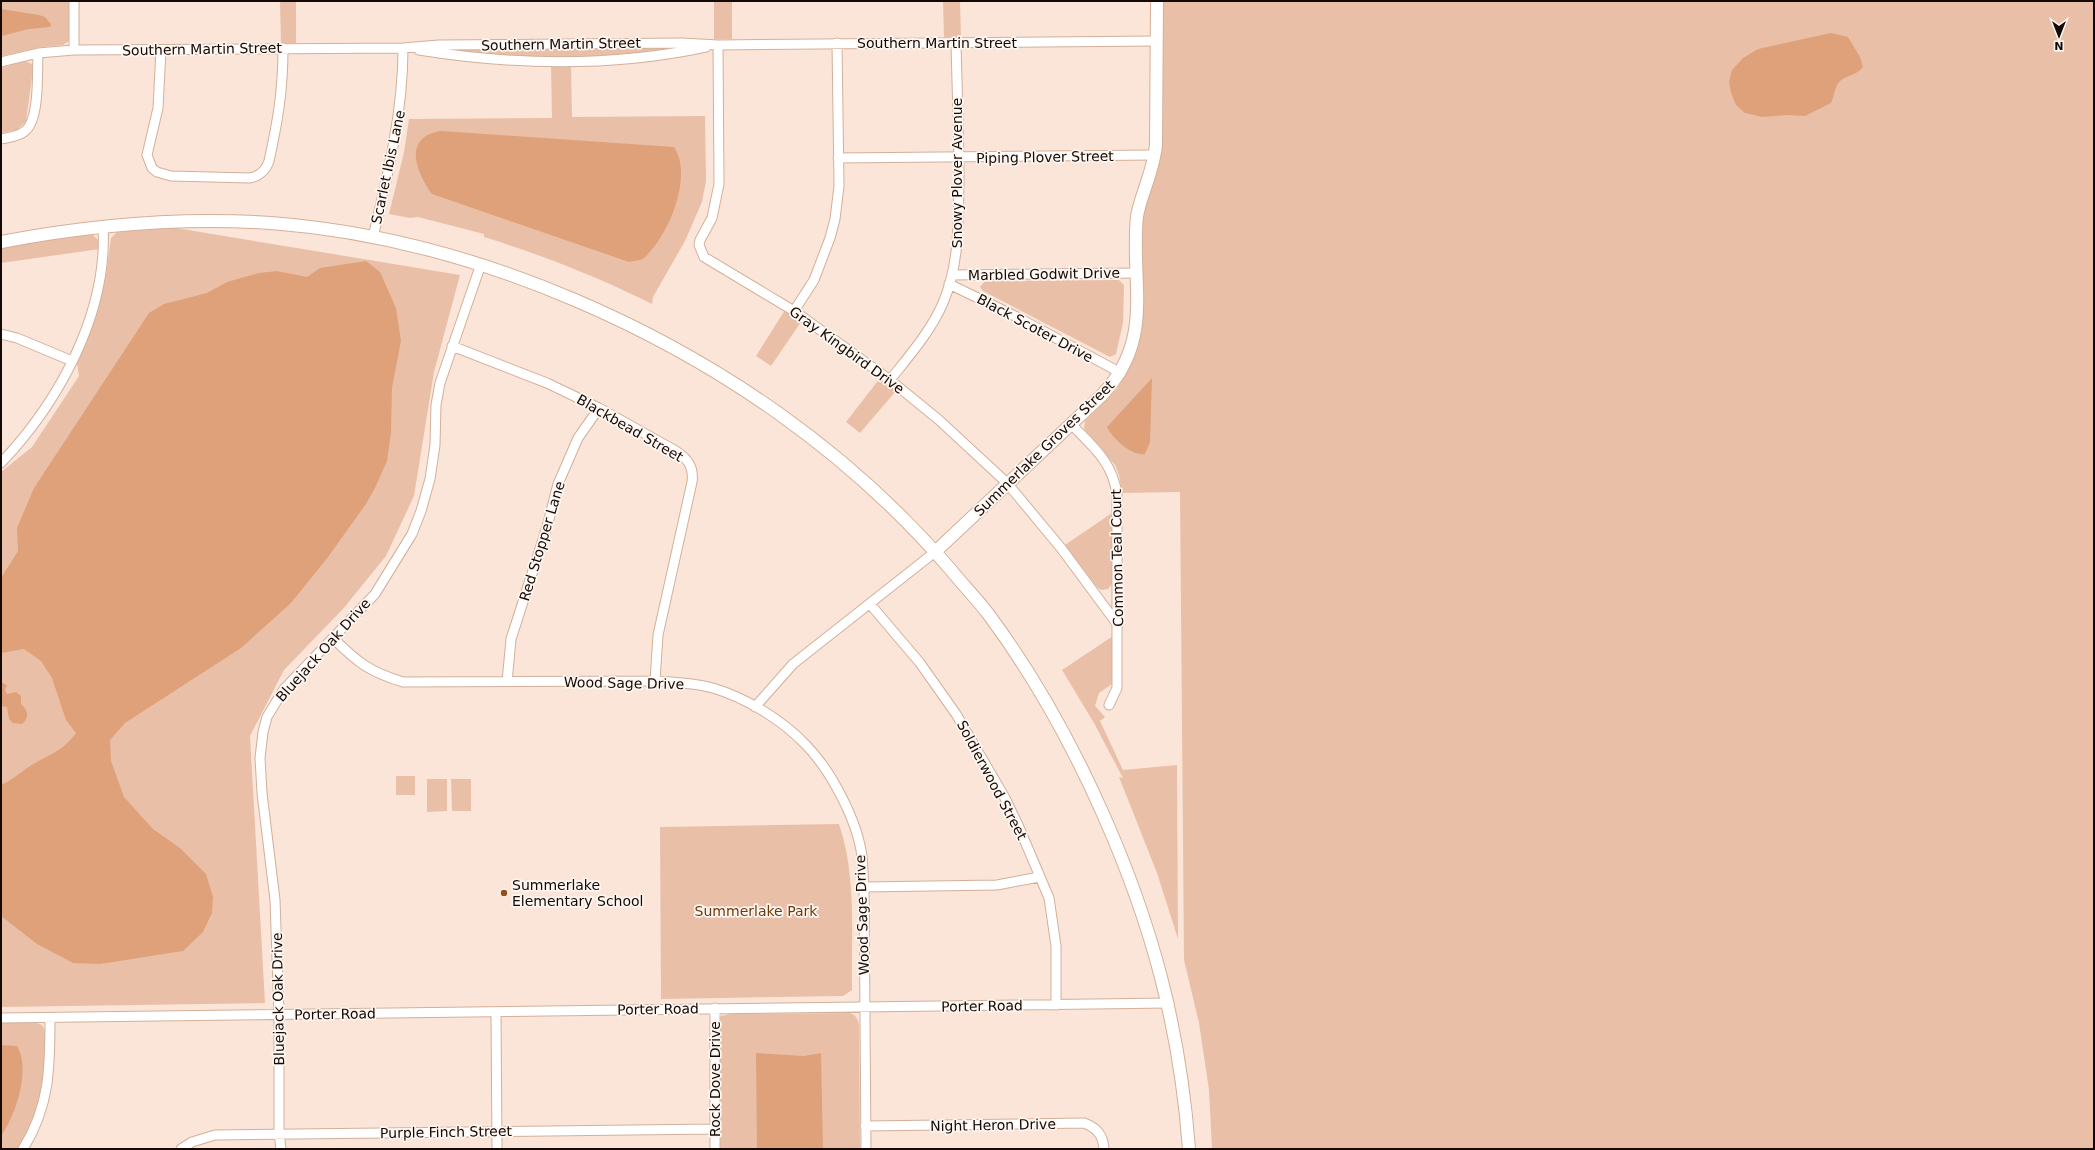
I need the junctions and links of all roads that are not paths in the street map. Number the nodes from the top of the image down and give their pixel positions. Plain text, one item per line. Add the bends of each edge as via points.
1 (74, 1) edge
2 (1157, 1) edge
3 (1156, 41) junction
4 (837, 43) junction
5 (956, 43) junction
6 (718, 45) junction
7 (283, 48) junction
8 (403, 48) junction
9 (74, 50) junction
10 (161, 50) junction
11 (38, 53) junction
12 (1, 62) edge
13 (1, 139) edge
14 (1155, 155) junction
15 (838, 158) junction
16 (959, 158) junction
17 (103, 227) junction
18 (373, 237) junction
19 (1, 242) edge
20 (481, 264) junction
21 (1136, 273) junction
22 (950, 280) junction
23 (794, 311) junction
24 (1, 334) edge
25 (452, 346) junction
26 (72, 361) junction
27 (1121, 373) junction
28 (890, 380) junction
29 (599, 408) junction
30 (1071, 424) junction
31 (1, 463) edge
32 (1007, 483) junction
33 (935, 552) junction
34 (870, 604) junction
35 (1118, 625) junction
36 (333, 638) junction
37 (655, 681) junction
38 (507, 682) junction
39 (1109, 705) dead end
40 (755, 707) junction
41 (1040, 877) junction
42 (864, 887) junction
43 (1169, 1003) junction
44 (1056, 1005) junction
45 (715, 1008) junction
46 (864, 1008) junction
47 (496, 1012) junction
48 (279, 1015) junction
49 (1, 1018) edge
50 (50, 1018) junction
51 (865, 1126) junction
52 (714, 1129) junction
53 (497, 1131) junction
54 (279, 1133) junction
55 (23, 1149) edge
56 (181, 1149) edge
57 (281, 1149) edge
58 (497, 1149) edge
59 (715, 1149) edge
60 (866, 1149) edge
61 (1104, 1149) edge
62 (1189, 1149) edge

1 - 9 street
2 - 3 main road, Summerlake Groves Street
3 - 5 street, Southern Martin Street
3 - 14 main road, Summerlake Groves Street
4 - 5 street, Southern Martin Street
4 - 6 street, Southern Martin Street
4 - 15 street
5 - 16 street, Snowy Plover Avenue
6 - 8 street, Southern Martin Street via 471,45
6 - 8 street, Southern Martin Street via 648,57 570,62 473,59
6 - 23 street, Gray Kingbird Drive via 719,184 712,218 699,245 704,257 709,261
7 - 8 street, Southern Martin Street
7 - 10 street, Southern Martin Street
7 - 10 street via 280,111 269,161 259,175 249,178 170,176 152,168 147,155 158,108
8 - 18 street, Scarlet Ibis Lane via 400,115
9 - 10 street, Southern Martin Street
9 - 11 street, Southern Martin Street
11 - 12 street, Southern Martin Street
11 - 13 street via 37,83 30,124 17,136
14 - 16 street, Piping Plover Street
14 - 21 main road, Summerlake Groves Street via 1138,216
15 - 16 street, Piping Plover Street
15 - 23 street via 837,203 830,238 814,280
16 - 22 street, Snowy Plover Avenue via 958,238
17 - 18 main road via 214,222 266,223
17 - 19 main road via 48,233
17 - 26 street via 104,246 99,282 83,338
18 - 20 main road
20 - 25 street, Bluejack Oak Drive
20 - 33 main road via 543,286 656,336 719,373 799,427 851,470 892,506
21 - 22 street, Marbled Godwit Drive
21 - 27 main road, Summerlake Groves Street via 1135,336
22 - 27 street, Black Scoter Drive
22 - 28 street, Snowy Plover Avenue via 944,301 927,332
23 - 28 street, Gray Kingbird Drive
24 - 26 street
25 - 29 street, Blackbead Street via 547,383
25 - 36 street, Bluejack Oak Drive via 436,405 435,445 430,479 412,534 374,594
26 - 31 street via 54,396 33,426
27 - 30 main road, Summerlake Groves Street via 1102,396
28 - 32 street, Gray Kingbird Drive via 939,420
29 - 37 street, Blackbead Street via 676,451 692,466 692,482 658,635
29 - 38 street, Red Stopper Lane via 578,438 558,484 543,541 511,639
30 - 32 main road, Summerlake Groves Street
30 - 35 street, Common Teal Court via 1106,461 1115,480
32 - 33 main road, Summerlake Groves Street
32 - 35 street, Gray Kingbird Drive via 1061,548
33 - 34 street, Summerlake Groves Street
33 - 43 main road via 988,613 1059,724 1086,776 1124,862 1149,930
34 - 40 street, Summerlake Groves Street via 793,664
34 - 41 street, Soldierwood Street via 920,663 956,714 1005,798
35 - 39 street, Common Teal Court via 1117,688
36 - 38 street, Wood Sage Drive via 366,668 403,682
36 - 48 street, Bluejack Oak Drive via 284,689 270,712 263,732 260,758 275,900
37 - 38 street, Wood Sage Drive
37 - 40 street, Wood Sage Drive via 711,687 736,696
40 - 42 street, Wood Sage Drive via 805,744 835,785 862,856
41 - 42 street via 997,885
41 - 44 street, Soldierwood Street via 1053,919 1056,946
42 - 46 street, Wood Sage Drive
43 - 44 street, Porter Road
43 - 62 main road via 1185,1095
44 - 46 street, Porter Road
45 - 46 street, Porter Road
45 - 47 street, Porter Road
45 - 52 street, Rock Dove Drive
46 - 51 street, Wood Sage Drive
47 - 48 street, Porter Road
47 - 53 street
48 - 50 street, Porter Road
48 - 54 street, Bluejack Oak Drive
49 - 50 street, Porter Road
50 - 55 street via 48,1084 34,1132
51 - 60 street, Wood Sage Drive
51 - 61 street, Night Heron Drive via 1084,1123 1100,1133
52 - 53 street, Purple Finch Street
52 - 59 street, Rock Dove Drive
53 - 54 street, Purple Finch Street
53 - 58 street
54 - 56 street, Purple Finch Street via 216,1135 192,1142
54 - 57 street, Bluejack Oak Drive

